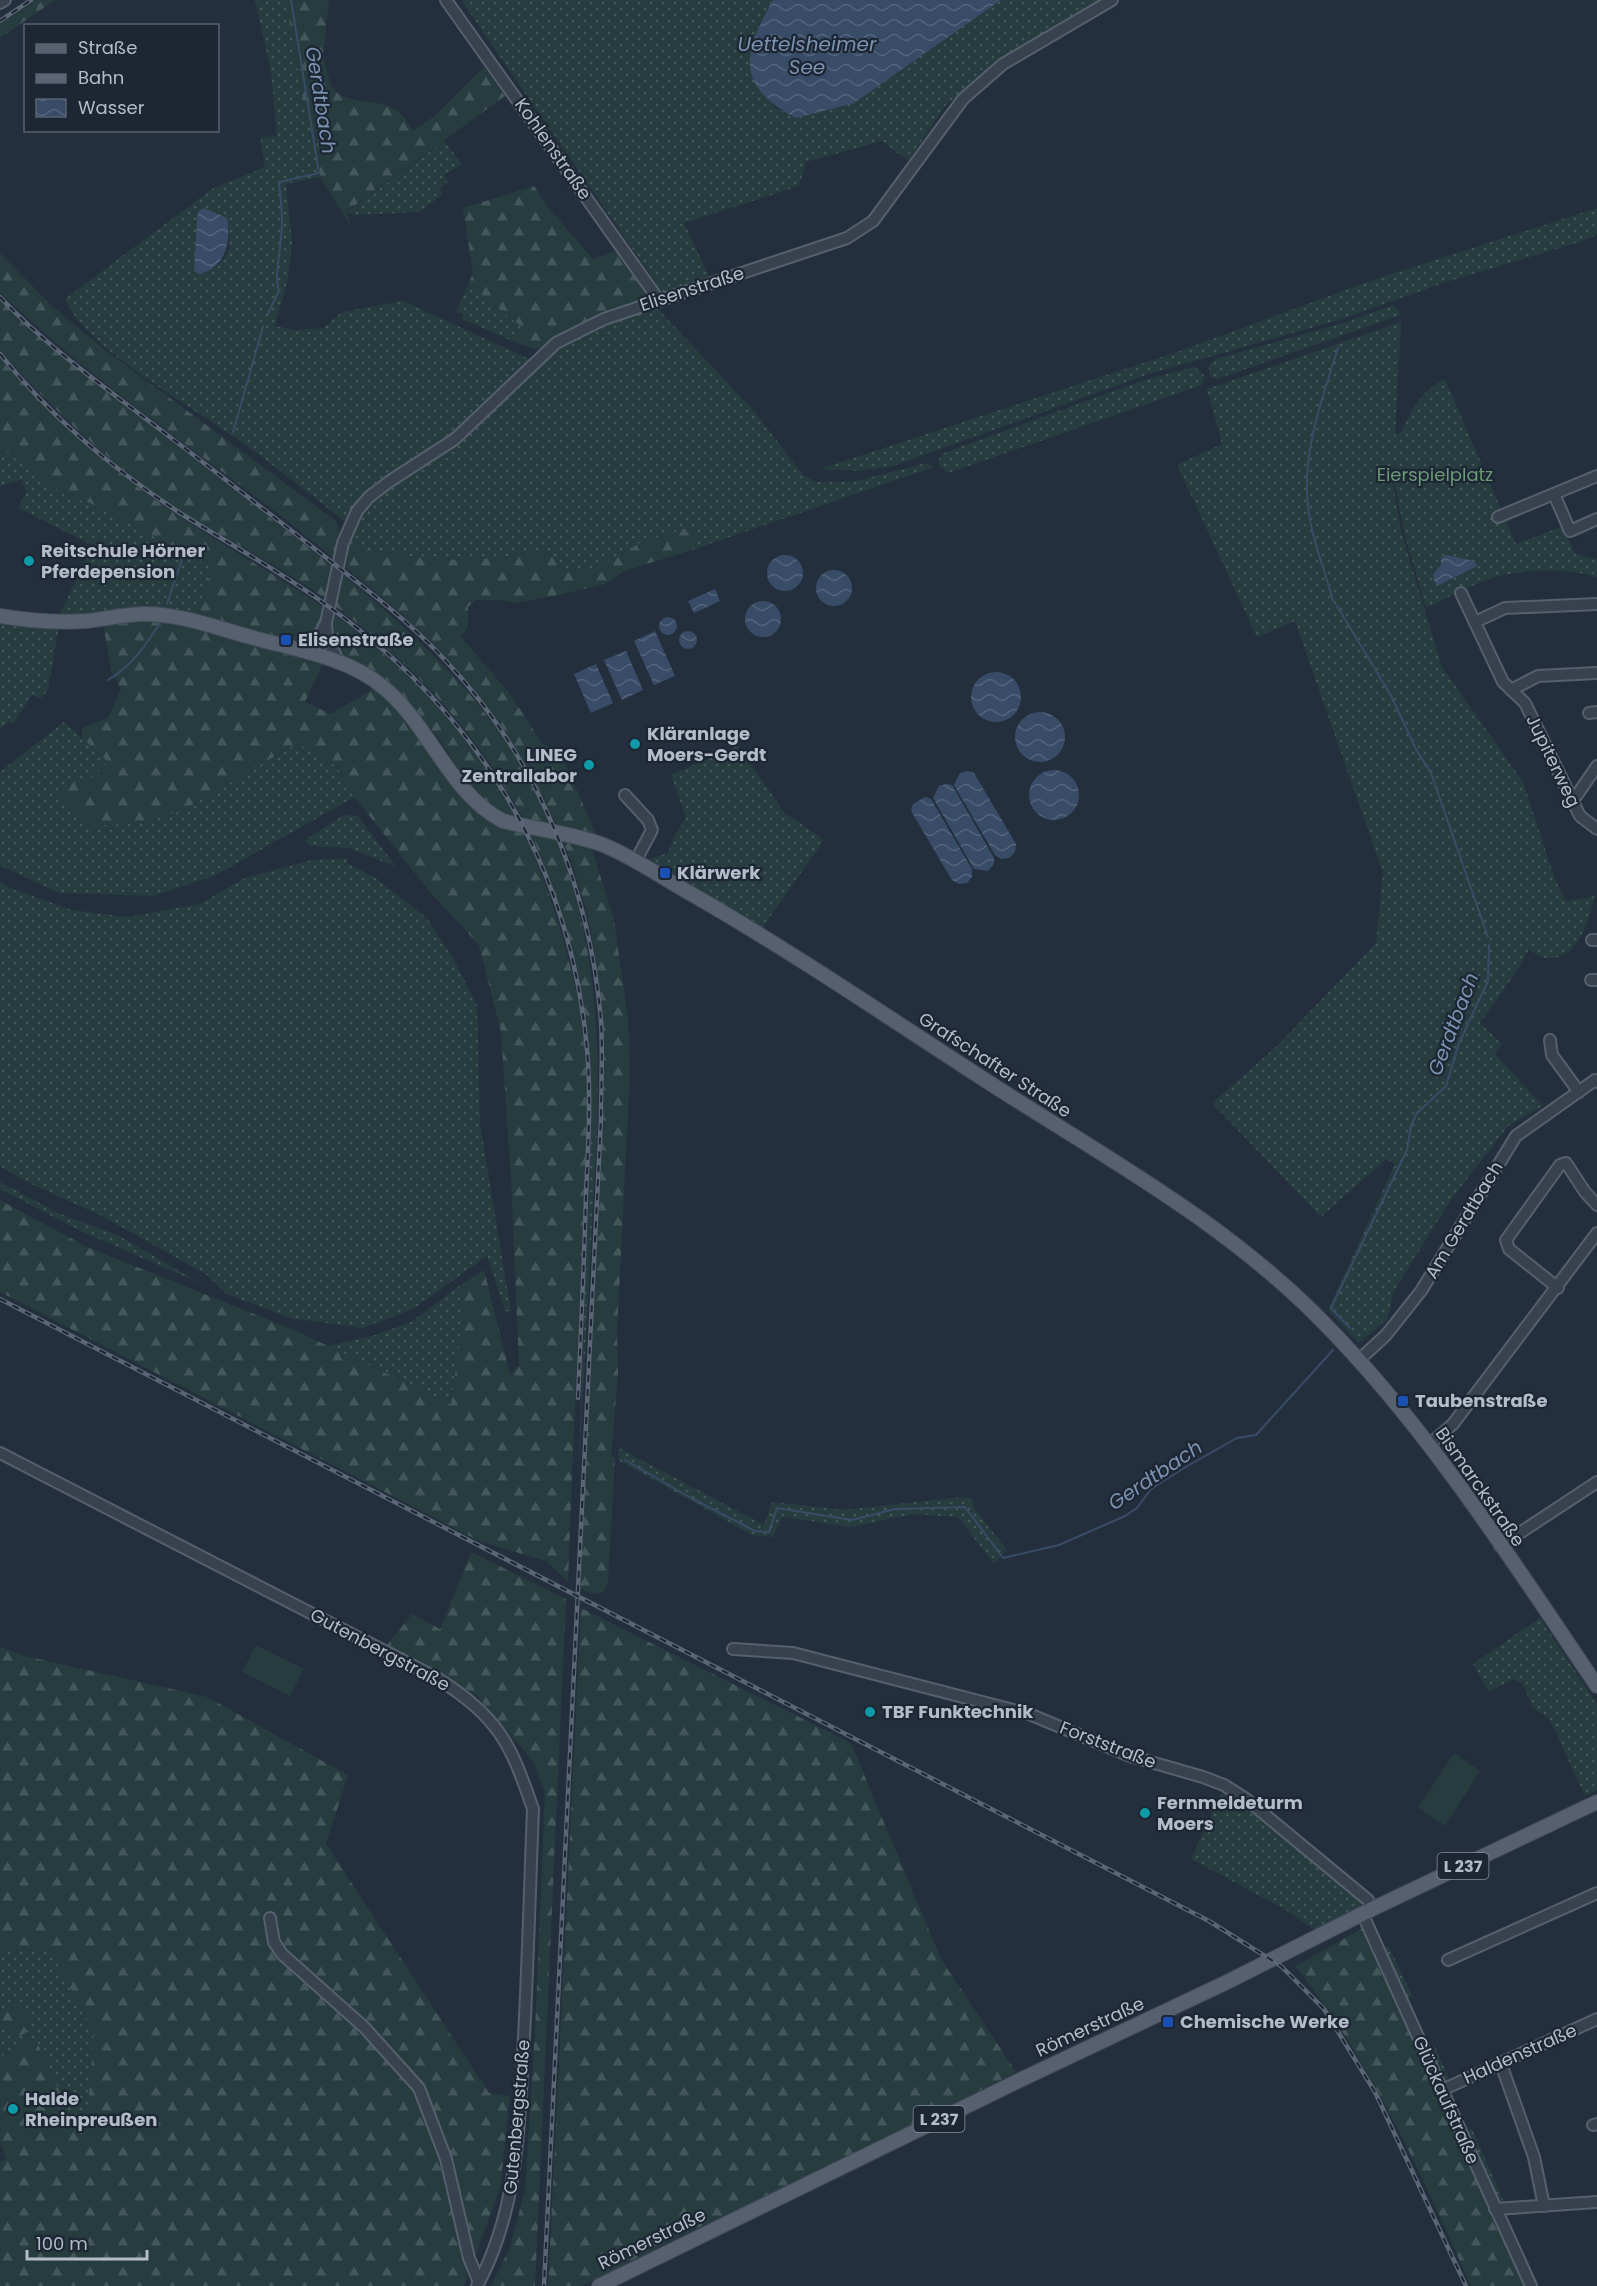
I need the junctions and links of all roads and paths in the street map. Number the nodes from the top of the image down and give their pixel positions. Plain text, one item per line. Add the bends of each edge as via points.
1 (5, 0) edge
2 (446, 0) edge
3 (1112, 0) edge
4 (0, 3) edge
5 (658, 299) junction
6 (1597, 476) edge
7 (1554, 494) junction
8 (1498, 516) dead end
9 (1597, 519) edge
10 (1461, 592) dead end
11 (1597, 604) edge
12 (0, 616) edge
13 (1475, 622) junction
14 (326, 623) junction
15 (310, 652) junction
16 (339, 663) junction
17 (1597, 673) edge
18 (1511, 690) junction
19 (1597, 766) edge
20 (625, 795) dead end
21 (1571, 800) junction
22 (1597, 829) edge
23 (635, 862) junction
24 (1550, 1040) dead end
25 (1597, 1082) edge
26 (1579, 1092) junction
27 (1597, 1205) edge
28 (1597, 1233) edge
29 (1558, 1288) junction
30 (1321, 1320) joint
31 (1359, 1360) junction
32 (1429, 1445) junction
33 (0, 1453) edge
34 (1597, 1482) edge
35 (1500, 1546) junction
36 (733, 1648) dead end
37 (1595, 1680) edge
38 (1597, 1802) edge
39 (1597, 1893) edge
40 (1367, 1911) junction
41 (270, 1918) dead end
42 (1448, 1960) dead end
43 (1597, 2019) edge
44 (1501, 2064) junction
45 (1442, 2090) junction
46 (1597, 2202) edge
47 (1544, 2206) junction
48 (1495, 2209) junction
49 (478, 2284) edge
50 (599, 2286) edge
51 (1531, 2286) edge

1 - 4 street
2 - 5 street, Kohlenstraße
3 - 5 street, Elisenstraße via 1003,64 963,99 873,221 862,230
5 - 14 street, Elisenstraße via 604,319 556,343 455,439 369,497 348,527
6 - 7 street
7 - 8 street
7 - 9 street via 1570,531
10 - 13 street, Jupiterweg
11 - 13 street via 1505,608
12 - 15 main road, Grafschafter Straße via 57,622 142,614 172,616
13 - 18 street, Jupiterweg via 1503,682
14 - 15 street, Elisenstraße
14 - 16 street, Elisenstraße via 327,637
15 - 16 main road, Grafschafter Straße
16 - 23 main road, Grafschafter Straße via 368,677 403,705 472,800 493,816 602,845
17 - 18 street via 1538,676
18 - 21 street, Jupiterweg via 1526,703
19 - 21 street
20 - 23 street via 652,830
21 - 22 street, Jupiterweg via 1580,816
23 - 30 main road, Grafschafter Straße via 770,940 1178,1201 1263,1266
24 - 26 street via 1552,1055
25 - 26 street, Am Gerdtbach
26 - 31 street, Am Gerdtbach via 1516,1136 1421,1291 1386,1335
27 - 29 street via 1566,1163 1560,1165 1506,1240 1509,1249
28 - 29 street
29 - 32 street via 1453,1424
30 - 31 main road, Bismarckstraße
31 - 32 main road, Bismarckstraße
32 - 35 main road, Bismarckstraße
33 - 49 street, Gutenbergstraße via 437,1678 493,1722 507,1743 526,1783 533,1809 527,1985 514,2181 497,2241
34 - 35 street
35 - 37 main road, Bismarckstraße
36 - 40 street, Forststraße via 793,1653 1029,1714 1130,1756 1224,1785 1351,1885 1368,1900
38 - 40 main road, Römerstraße / L 237
39 - 42 street
40 - 45 street, Glückaufstraße
40 - 50 main road, Römerstraße / L 237
41 - 49 street via 274,1942 282,1954 364,2027 419,2088 446,2159
43 - 44 street, Haldenstraße
44 - 45 street, Haldenstraße
44 - 47 street via 1534,2157
45 - 48 street, Glückaufstraße
46 - 47 street
47 - 48 street
48 - 51 street, Glückaufstraße

